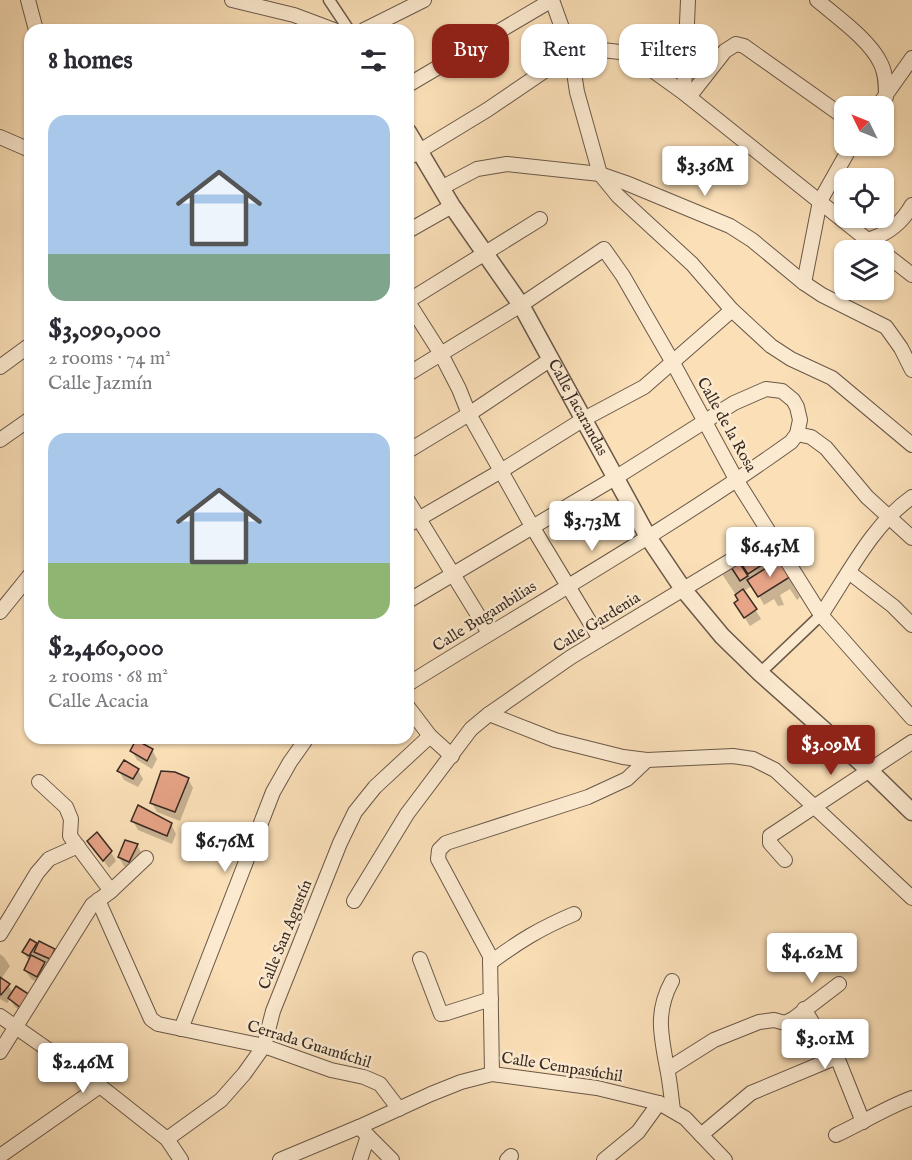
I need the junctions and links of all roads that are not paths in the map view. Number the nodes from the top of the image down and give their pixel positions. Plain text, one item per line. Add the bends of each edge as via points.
1 (28, 0) edge
2 (232, 0) edge
3 (329, 0) edge
4 (424, 0) edge
5 (552, 0) edge
6 (688, 0) edge
7 (817, 0) edge
8 (34, 24) edge
9 (318, 24) edge
10 (345, 24) edge
11 (376, 24) edge
12 (561, 24) edge
13 (607, 51) edge
14 (911, 63) edge
15 (534, 78) edge
16 (575, 78) edge
17 (414, 81) edge
18 (686, 95) junction
19 (883, 96) edge
20 (886, 96) edge
21 (834, 110) edge
22 (0, 136) edge
23 (24, 147) edge
24 (414, 155) edge
25 (845, 156) edge
26 (600, 174) junction
27 (441, 188) junction
28 (820, 201) junction
29 (912, 205) edge
30 (452, 206) junction
31 (540, 219) dead end
32 (414, 228) edge
33 (867, 240) joint
34 (487, 254) junction
35 (894, 261) edge
36 (912, 275) edge
37 (804, 283) junction
38 (414, 298) edge
39 (521, 305) junction
40 (732, 310) junction
41 (414, 311) edge
42 (24, 349) edge
43 (441, 354) junction
44 (551, 359) junction
45 (672, 361) junction
46 (0, 367) edge
47 (414, 370) edge
48 (912, 370) edge
49 (469, 414) junction
50 (584, 419) junction
51 (704, 422) junction
52 (24, 423) edge
53 (794, 438) junction
54 (0, 440) edge
55 (912, 445) edge
56 (414, 447) edge
57 (501, 471) junction
58 (615, 478) junction
59 (738, 481) junction
60 (908, 500) edge
61 (890, 517) junction
62 (414, 521) edge
63 (533, 528) junction
64 (772, 535) junction
65 (648, 537) junction
66 (912, 538) edge
67 (452, 573) junction
68 (850, 573) junction
69 (24, 581) edge
70 (568, 585) junction
71 (683, 589) junction
72 (414, 597) edge
73 (0, 612) edge
74 (821, 615) junction
75 (912, 625) edge
76 (489, 633) junction
77 (600, 639) junction
78 (760, 673) junction
79 (414, 680) edge
80 (489, 714) junction
81 (414, 715) edge
82 (912, 718) edge
83 (430, 736) junction
84 (912, 742) edge
85 (303, 744) edge
86 (452, 756) junction
87 (647, 760) junction
88 (869, 770) junction
89 (39, 782) dead end
90 (813, 807) junction
91 (912, 812) edge
92 (78, 846) junction
93 (146, 858) dead end
94 (785, 860) dead end
95 (111, 891) junction
96 (912, 898) edge
97 (98, 900) junction
98 (354, 901) dead end
99 (574, 914) dead end
100 (0, 934) edge
101 (420, 959) dead end
102 (490, 963) junction
103 (672, 981) dead end
104 (839, 984) dead end
105 (491, 999) junction
106 (804, 1010) junction
107 (0, 1016) edge
108 (16, 1028) junction
109 (181, 1029) junction
110 (264, 1046) junction
111 (0, 1052) edge
112 (837, 1057) junction
113 (668, 1069) junction
114 (492, 1074) junction
115 (100, 1086) junction
116 (912, 1098) edge
117 (659, 1103) junction
118 (399, 1109) junction
119 (673, 1110) junction
120 (863, 1122) junction
121 (364, 1132) junction
122 (701, 1135) junction
123 (836, 1135) dead end
124 (167, 1139) junction
125 (0, 1159) edge
126 (181, 1160) edge
127 (280, 1160) edge
128 (360, 1160) edge
129 (392, 1160) edge
130 (604, 1160) edge
131 (725, 1160) edge

1 - 8 street
2 - 9 street
3 - 10 street
4 - 11 street
5 - 12 street
5 - 17 street
6 - 18 street
7 - 19 street via 867,45 881,64 886,79
13 - 18 street via 634,57
14 - 20 street
15 - 24 street
16 - 26 street
18 - 21 street via 736,44
18 - 28 street
22 - 23 street
24 - 27 street, Calle Jacarandas
25 - 28 street
26 - 27 street via 507,164 477,169
26 - 37 street via 730,226
26 - 40 street via 618,196 692,264
27 - 30 street, Calle Jacarandas
28 - 33 street
28 - 37 street
29 - 33 street via 890,230
30 - 32 street
30 - 34 street, Calle Jacarandas
31 - 34 street
34 - 38 street
34 - 39 street, Calle Jacarandas
35 - 36 street
37 - 48 street via 886,327
39 - 43 street
39 - 44 street, Calle Jacarandas
39 - 45 street, Calle de la Rosa via 604,249
40 - 45 street
40 - 55 street via 771,346 832,378
41 - 43 street
42 - 46 street
43 - 47 street
43 - 49 street
44 - 49 street
44 - 50 street, Calle Jacarandas
45 - 50 street via 644,387
45 - 51 street, Calle de la Rosa
49 - 56 street
49 - 57 street
50 - 57 street
50 - 58 street, Calle Jacarandas
51 - 53 street via 766,389 782,391 797,407 800,420
51 - 58 street
51 - 59 street, Calle de la Rosa
52 - 54 street
53 - 59 street, Calle Bugambilias
53 - 61 street via 811,437 826,448 867,497
57 - 62 street
57 - 63 street
58 - 63 street
58 - 65 street, Calle Jacarandas
59 - 64 street, Calle de la Rosa
59 - 65 street, Calle Bugambilias
60 - 61 street
61 - 66 street
61 - 68 street
62 - 67 street
63 - 67 street
63 - 70 street
64 - 71 street, Calle Gardenia
64 - 74 street, Calle de la Rosa
65 - 70 street, Calle Bugambilias
65 - 71 street, Calle Jacarandas
67 - 72 street
67 - 76 street
68 - 74 street
68 - 75 street
69 - 73 street
70 - 76 street, Calle Bugambilias
70 - 77 street
71 - 77 street, Calle Gardenia
71 - 78 street, Calle Jacarandas via 722,636
74 - 78 street
74 - 82 street, Calle de la Rosa
76 - 79 street, Calle Bugambilias
77 - 80 street, Calle Gardenia
78 - 88 street, Calle Jacarandas
80 - 86 street, Calle Gardenia via 471,729
80 - 87 street via 555,740
81 - 83 street
83 - 86 street
83 - 110 street, Calle San Agustín via 375,787 355,812 277,1002
84 - 88 street
85 - 109 street via 273,792
86 - 98 street, Calle Gardenia via 407,814
87 - 90 street via 733,756 753,759 775,770
87 - 102 street via 627,779 588,797 446,843 439,850 438,859 490,956
88 - 90 street
88 - 91 street, Calle Jacarandas
89 - 92 street via 66,807 71,819 70,836
90 - 94 street via 770,836 770,843
90 - 96 street
92 - 95 street
92 - 100 street via 49,859
93 - 95 street
95 - 97 street
97 - 108 street
97 - 109 street, Cerrada Guamúchil via 151,1019
99 - 102 street via 522,939
101 - 105 street via 441,1014
102 - 105 street
103 - 113 street via 660,1019
104 - 106 street
105 - 114 street
106 - 112 street
106 - 113 street via 784,1023 759,1022 714,1040
107 - 108 street
108 - 111 street
108 - 115 street
109 - 110 street, Cerrada Guamúchil
110 - 118 street, Cerrada Guamúchil via 380,1084
110 - 124 street, Calle San Agustín via 221,1100
112 - 120 street
112 - 122 street via 751,1093
113 - 119 street
114 - 117 street, Calle Cempasúchil via 597,1088
114 - 118 street, Calle Cempasúchil via 461,1082
115 - 124 street
115 - 125 street
116 - 120 street
117 - 119 street, Calle Cempasúchil
117 - 130 street via 638,1132
118 - 121 street, Calle Cempasúchil
119 - 122 street, Calle Cempasúchil
120 - 123 street
121 - 127 street, Calle Cempasúchil
121 - 128 street
121 - 129 street
122 - 131 street, Calle Cempasúchil
124 - 126 street

